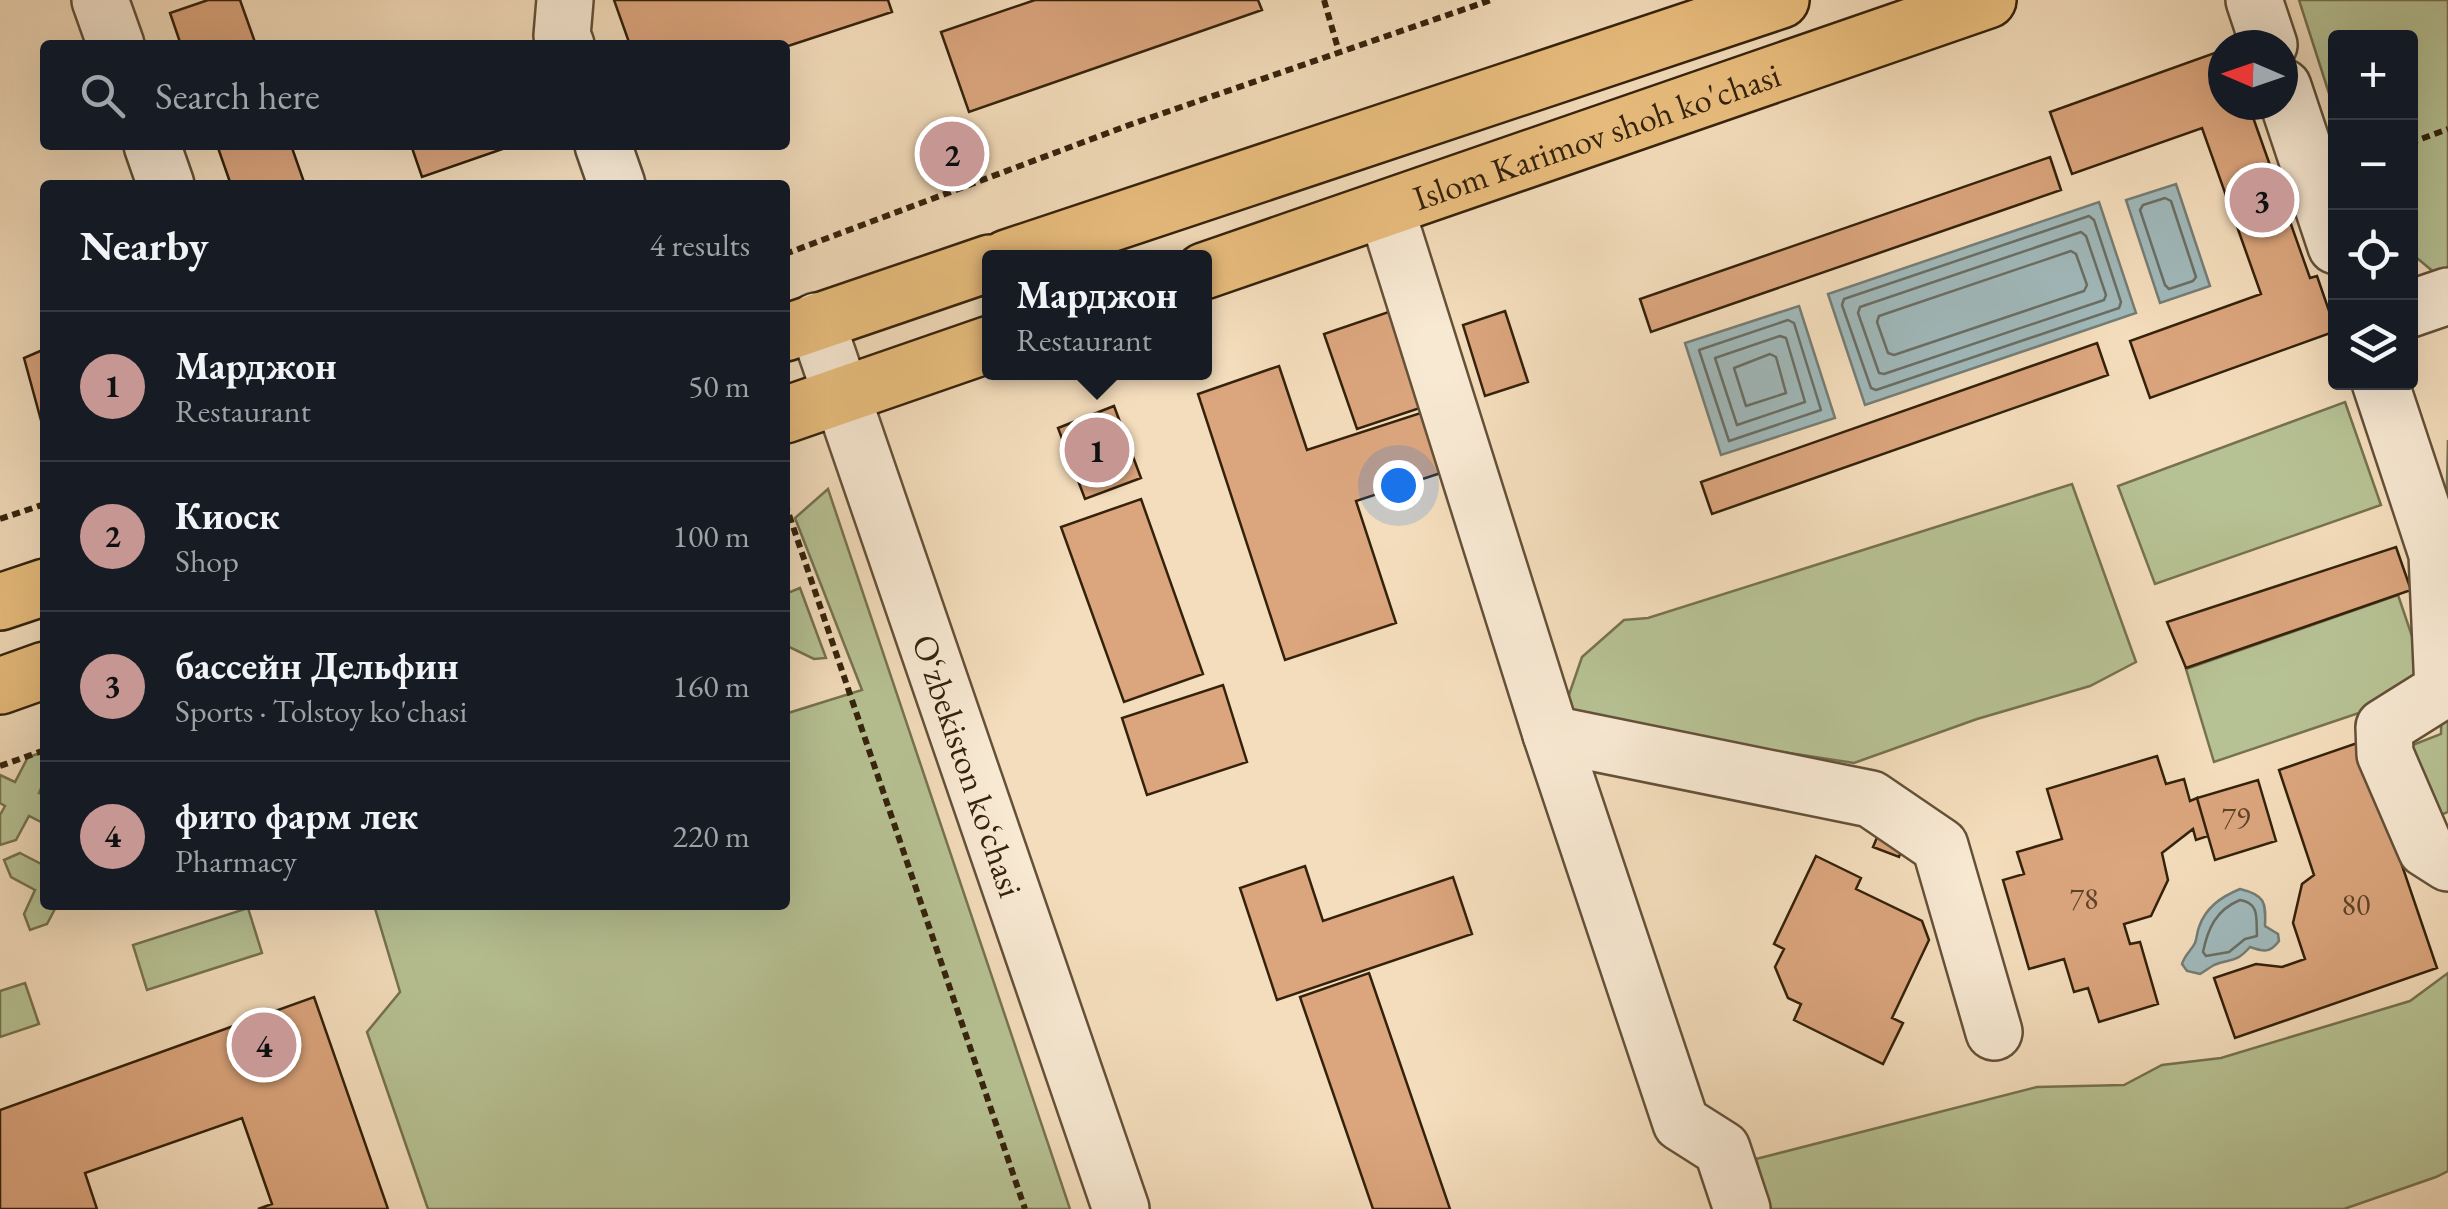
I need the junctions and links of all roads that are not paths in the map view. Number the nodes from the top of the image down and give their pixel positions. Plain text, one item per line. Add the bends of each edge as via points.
1 (100, 0) edge
2 (1778, 0) edge
3 (1988, 0) edge
4 (2254, 0) edge
5 (2264, 30) edge
6 (114, 40) edge
7 (2294, 120) edge
8 (154, 150) edge
9 (604, 150) edge
10 (164, 180) edge
11 (615, 180) edge
12 (1386, 209) junction
13 (2328, 222) edge
14 (1031, 250) edge
15 (982, 267) edge
16 (1212, 268) edge
17 (2448, 296) edge
18 (2418, 306) edge
19 (800, 327) edge
20 (982, 347) edge
21 (2383, 390) edge
22 (842, 394) junction
23 (790, 413) edge
24 (40, 589) edge
25 (0, 602) edge
26 (40, 672) edge
27 (0, 686) edge
28 (1552, 734) junction
29 (2448, 863) edge
30 (1994, 1032) dead end
31 (1122, 1209) edge
32 (1742, 1209) edge

1 - 6 street
2 - 14 main road, Islom Karimov shoh ko'chasi
3 - 12 main road, Islom Karimov shoh ko'chasi
4 - 5 street
7 - 13 street
8 - 10 street
9 - 11 street
12 - 16 main road, Islom Karimov shoh ko'chasi
12 - 28 street
15 - 19 main road
17 - 18 street
19 - 22 street, O‘zbekiston ko‘chasi
20 - 22 main road
21 - 29 street via 2437,554 2443,690 2384,727 2384,754 2426,848
22 - 23 main road
22 - 31 street, O‘zbekiston ko‘chasi
24 - 25 main road
26 - 27 main road
28 - 30 street via 1871,799 1940,846
28 - 32 street via 1681,1123 1722,1149

